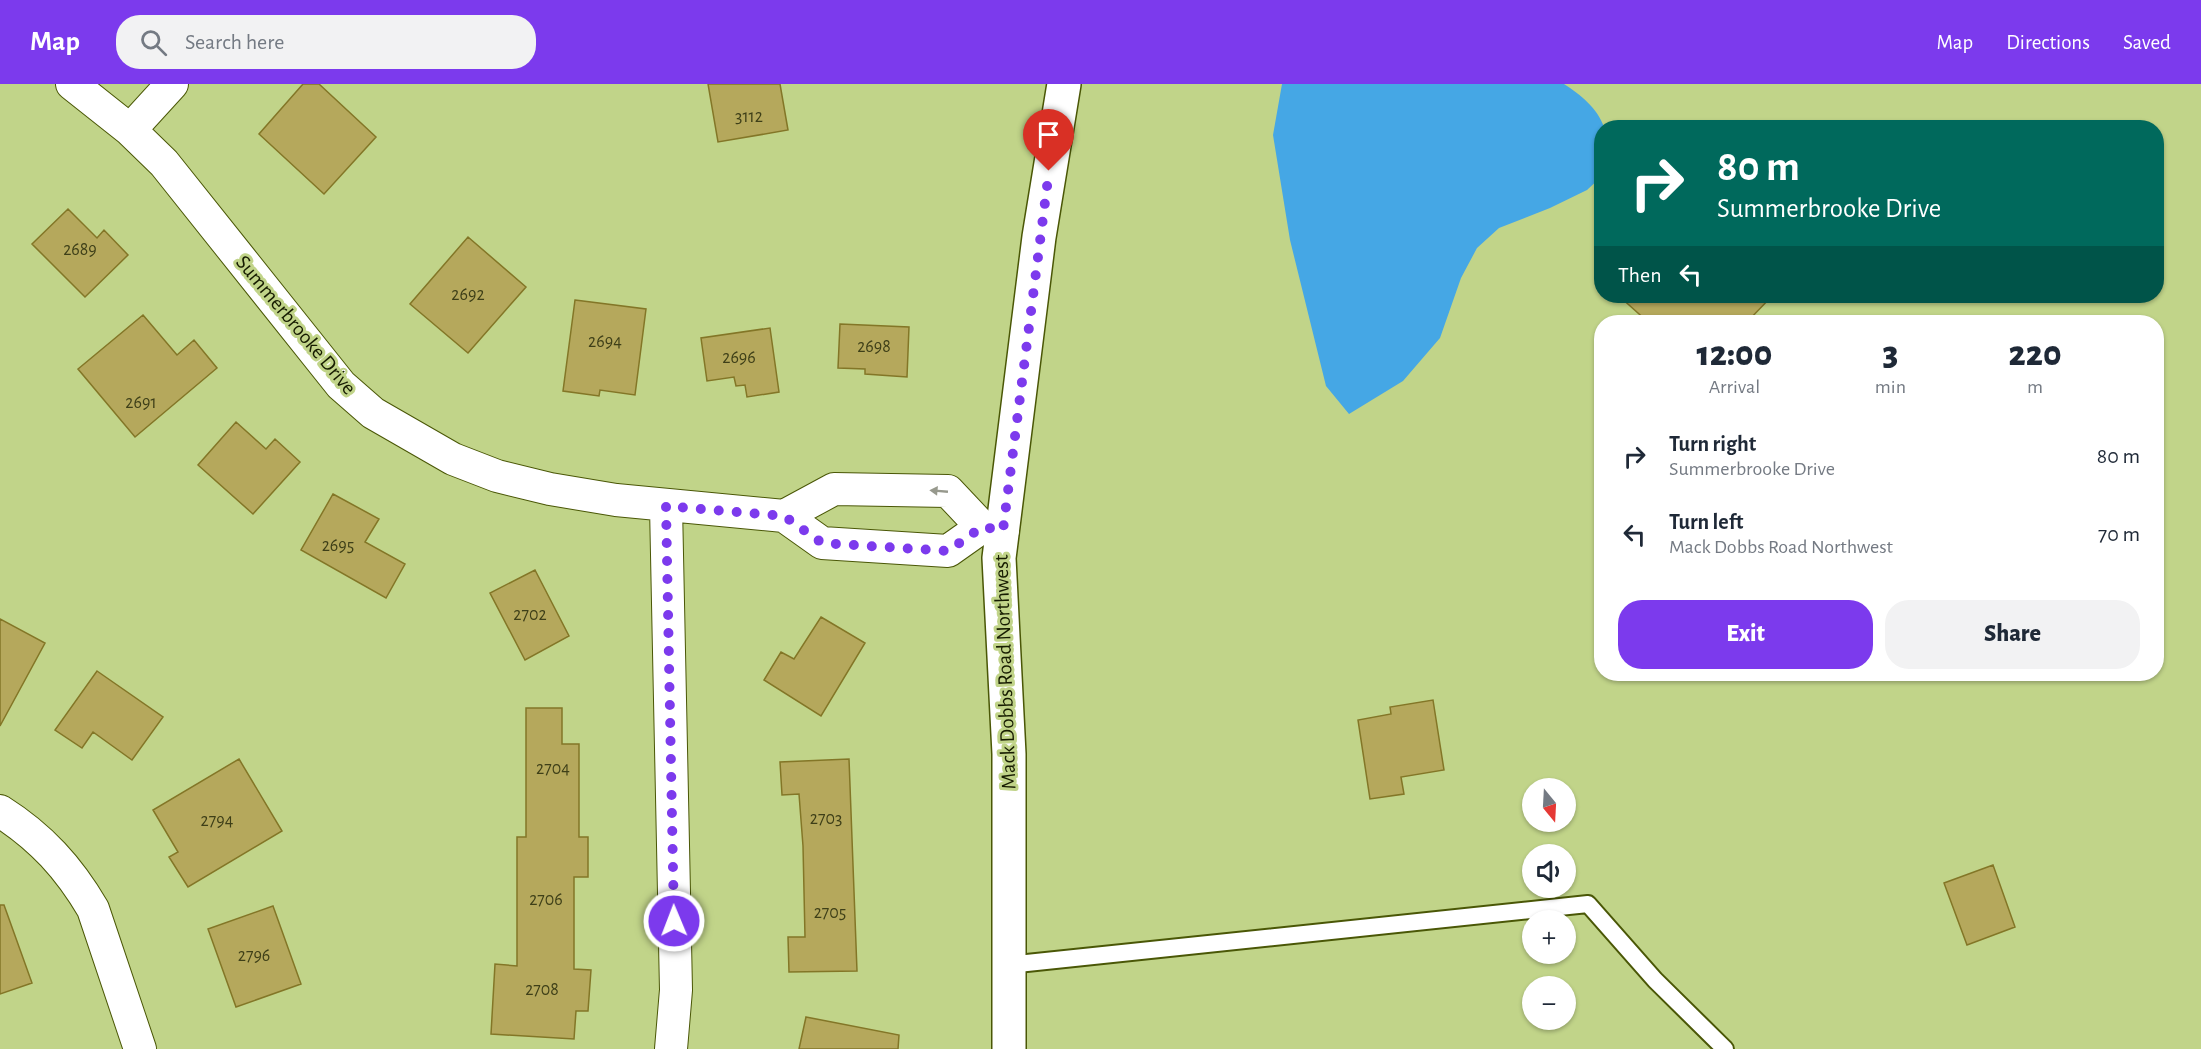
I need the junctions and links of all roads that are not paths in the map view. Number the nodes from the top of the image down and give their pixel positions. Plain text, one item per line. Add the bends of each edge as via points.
1 (72, 84) edge
2 (172, 84) edge
3 (1064, 84) edge
4 (130, 130) junction
5 (666, 506) junction
6 (784, 516) junction
7 (992, 529) junction
8 (0, 812) edge
9 (1008, 965) junction
10 (130, 1046) edge
11 (670, 1049) edge
12 (1009, 1049) edge
13 (1725, 1049) edge

1 - 4 street, Summerbrooke Drive
2 - 4 street
3 - 7 street, Mack Dobbs Road Northwest
4 - 5 street, Summerbrooke Drive via 164,163 341,385 373,413 453,459 498,476 550,489
5 - 6 street, Summerbrooke Drive
5 - 11 street via 676,990
6 - 7 street via 822,543 948,551
7 -> 6 street via 948,491 834,489
7 - 9 street, Mack Dobbs Road Northwest via 999,558 1009,754
8 - 10 street via 49,848 93,909
9 - 12 street, Mack Dobbs Road Northwest
9 - 13 lane via 1588,904 1655,980

